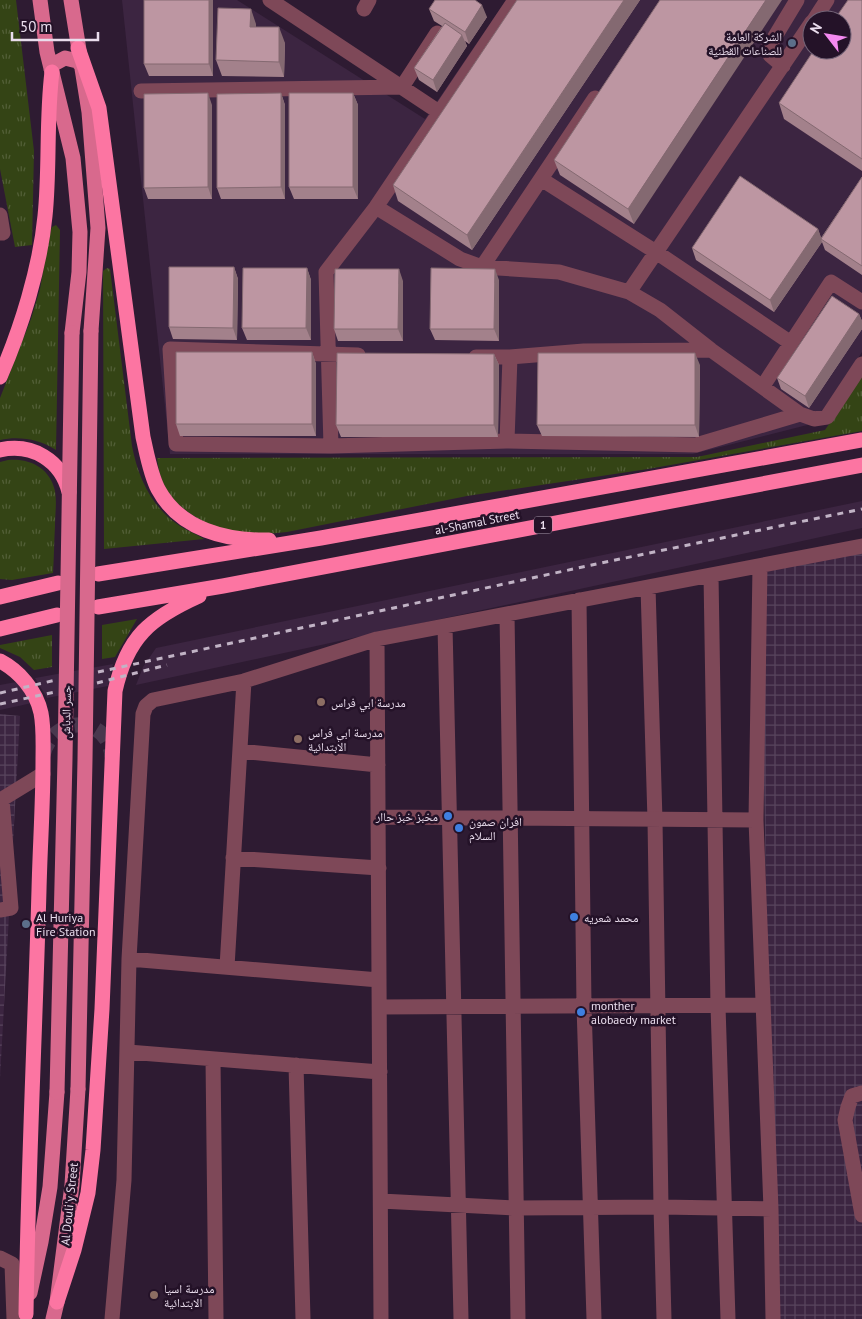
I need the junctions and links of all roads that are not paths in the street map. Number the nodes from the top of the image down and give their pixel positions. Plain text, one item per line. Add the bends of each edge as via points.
1 (40, 0) edge
2 (71, 0) edge
3 (270, 0) edge
4 (515, 0) edge
5 (797, 0) edge
6 (437, 33) edge
7 (802, 38) edge
8 (78, 48) junction
9 (81, 65) junction
10 (783, 66) junction
11 (52, 70) junction
12 (402, 87) junction
13 (601, 89) edge
14 (141, 91) dead end
15 (439, 112) junction
16 (541, 179) junction
17 (376, 207) junction
18 (0, 216) edge
19 (0, 233) edge
20 (656, 252) junction
21 (482, 267) junction
22 (629, 292) junction
23 (862, 302) edge
24 (791, 343) junction
25 (712, 350) junction
26 (330, 355) junction
27 (377, 355) edge
28 (463, 356) edge
29 (510, 357) junction
30 (862, 364) edge
31 (0, 377) edge
32 (763, 386) junction
33 (800, 414) junction
34 (862, 440) edge
35 (506, 441) junction
36 (332, 446) junction
37 (0, 450) edge
38 (862, 465) edge
39 (69, 494) junction
40 (321, 538) junction
41 (862, 546) edge
42 (760, 566) junction
43 (98, 574) dead end
44 (711, 575) junction
45 (58, 583) dead end
46 (223, 586) junction
47 (648, 587) junction
48 (0, 588) edge
49 (31, 589) junction
50 (0, 597) edge
51 (579, 600) junction
52 (98, 607) dead end
53 (57, 614) dead end
54 (507, 614) junction
55 (445, 626) junction
56 (0, 629) edge
57 (378, 639) junction
58 (0, 660) edge
59 (244, 681) junction
60 (240, 752) junction
61 (378, 765) junction
62 (43, 774) junction
63 (378, 817) junction
64 (449, 818) junction
65 (511, 818) junction
66 (582, 819) junction
67 (655, 820) junction
68 (716, 820) junction
69 (756, 820) junction
70 (233, 858) junction
71 (379, 868) junction
72 (0, 910) edge
73 (129, 959) junction
74 (227, 967) junction
75 (379, 980) junction
76 (762, 1005) junction
77 (514, 1006) junction
78 (584, 1006) junction
79 (659, 1006) junction
80 (718, 1006) junction
81 (380, 1007) junction
82 (454, 1007) junction
83 (128, 1052) junction
84 (213, 1059) junction
85 (296, 1065) junction
86 (380, 1072) junction
87 (78, 1089) joint
88 (57, 1092) joint
89 (862, 1093) edge
90 (380, 1201) junction
91 (458, 1205) junction
92 (661, 1207) junction
93 (517, 1208) junction
94 (725, 1208) junction
95 (591, 1209) junction
96 (771, 1209) junction
97 (862, 1215) edge
98 (0, 1258) edge
99 (57, 1302) junction
100 (21, 1317) edge
101 (116, 1318) edge
102 (53, 1319) edge
103 (216, 1319) edge
104 (302, 1319) edge
105 (381, 1319) edge
106 (461, 1319) edge
107 (518, 1319) edge
108 (594, 1319) edge
109 (664, 1319) edge
110 (728, 1319) edge
111 (773, 1319) edge

1 - 11 main road, جسر الدباش
2 - 8 main road, جسر الدباش
3 - 12 street
4 - 15 street
5 - 10 street via 768,48 770,55
6 - 12 street
7 - 10 street
8 - 9 main road, جسر الدباش
8 - 40 highway via 99,108 143,437 153,479 168,503 184,518 218,535 244,540
9 - 11 main road via 65,58 54,64
9 - 87 main road, جسر الدباش, bridge via 89,112 98,228 91,331
10 - 20 street
11 - 31 highway via 48,179 41,246 21,324
11 - 39 main road, جسر الدباش, bridge via 73,158 80,232 72,332
12 - 14 street
12 - 15 street
13 - 16 street
15 - 17 street
16 - 20 street
16 - 21 street
17 - 21 street via 460,259
17 - 26 street via 326,272
18 - 19 street via 4,233
20 - 22 street
20 - 24 street
21 - 22 street via 559,272
22 - 25 street via 660,310
23 - 24 street via 831,282
24 - 32 street
25 - 29 street via 584,351
25 - 32 street
26 - 27 street
26 - 36 street
26 - 36 street via 170,349 176,444
28 - 29 street
29 - 35 street
30 - 33 street via 827,417 814,419
32 - 33 street
33 - 35 street via 696,445
34 - 40 highway, al-Shamal Street / 1
35 - 36 street
37 - 39 highway via 23,448 45,457 60,471
38 - 46 highway, al-Shamal Street / 1
39 - 88 main road, جسر الدباش, bridge
40 - 43 highway, al-Shamal Street / 1
41 - 42 street
42 - 44 street
42 - 69 street
44 - 47 street
44 - 68 street
45 - 49 highway
46 - 52 highway, al-Shamal Street / 1
46 - 99 highway via 176,606 150,624 139,635 120,667 114,706 93,1150 88,1193
47 - 51 street
47 - 67 street
48 - 49 highway
49 - 50 highway
51 - 54 street
51 - 66 street
53 - 56 highway
54 - 55 street
54 - 65 street
55 - 57 street
55 - 64 street
57 - 59 street
57 - 61 street
58 - 62 highway via 21,676 38,702
59 - 60 street
59 - 73 street via 153,700 146,706
60 - 61 street
60 - 70 street
61 - 63 street
62 - 72 street via 2,799 11,908
62 - 100 highway via 34,1070
63 - 64 street
63 - 71 street
64 - 65 street
64 - 82 street
65 - 66 street
65 - 77 street
66 - 67 street
66 - 78 street
67 - 68 street
67 - 79 street
68 - 69 street
68 - 80 street
69 - 76 street
70 - 71 street
70 - 74 street
71 - 75 street
73 - 74 street
73 - 83 street
74 - 75 street
75 - 81 street
76 - 80 street
76 - 96 street
77 - 78 street
77 - 82 street
77 - 93 street
78 - 79 street
78 - 95 street
79 - 80 street
79 - 92 street
80 - 94 street
81 - 82 street
81 - 86 street
82 - 91 street
83 - 84 street
83 - 101 street
84 - 85 street
84 - 103 street
85 - 86 street
85 - 104 street
86 - 90 street
87 - 99 main road, Al Douli'y Street via 72,1184
88 - 100 main road, Al Douli'y Street via 50,1187 41,1242
89 - 97 street via 852,1096 845,1120
90 - 91 street
90 - 105 street
91 - 93 street
91 - 106 street
92 - 94 street
92 - 95 street
92 - 109 street
93 - 95 street
93 - 107 street
94 - 96 street
94 - 110 street
95 - 108 street
96 - 111 street
98 - 100 street via 12,1264
99 - 102 main road, Al Douli'y Street

